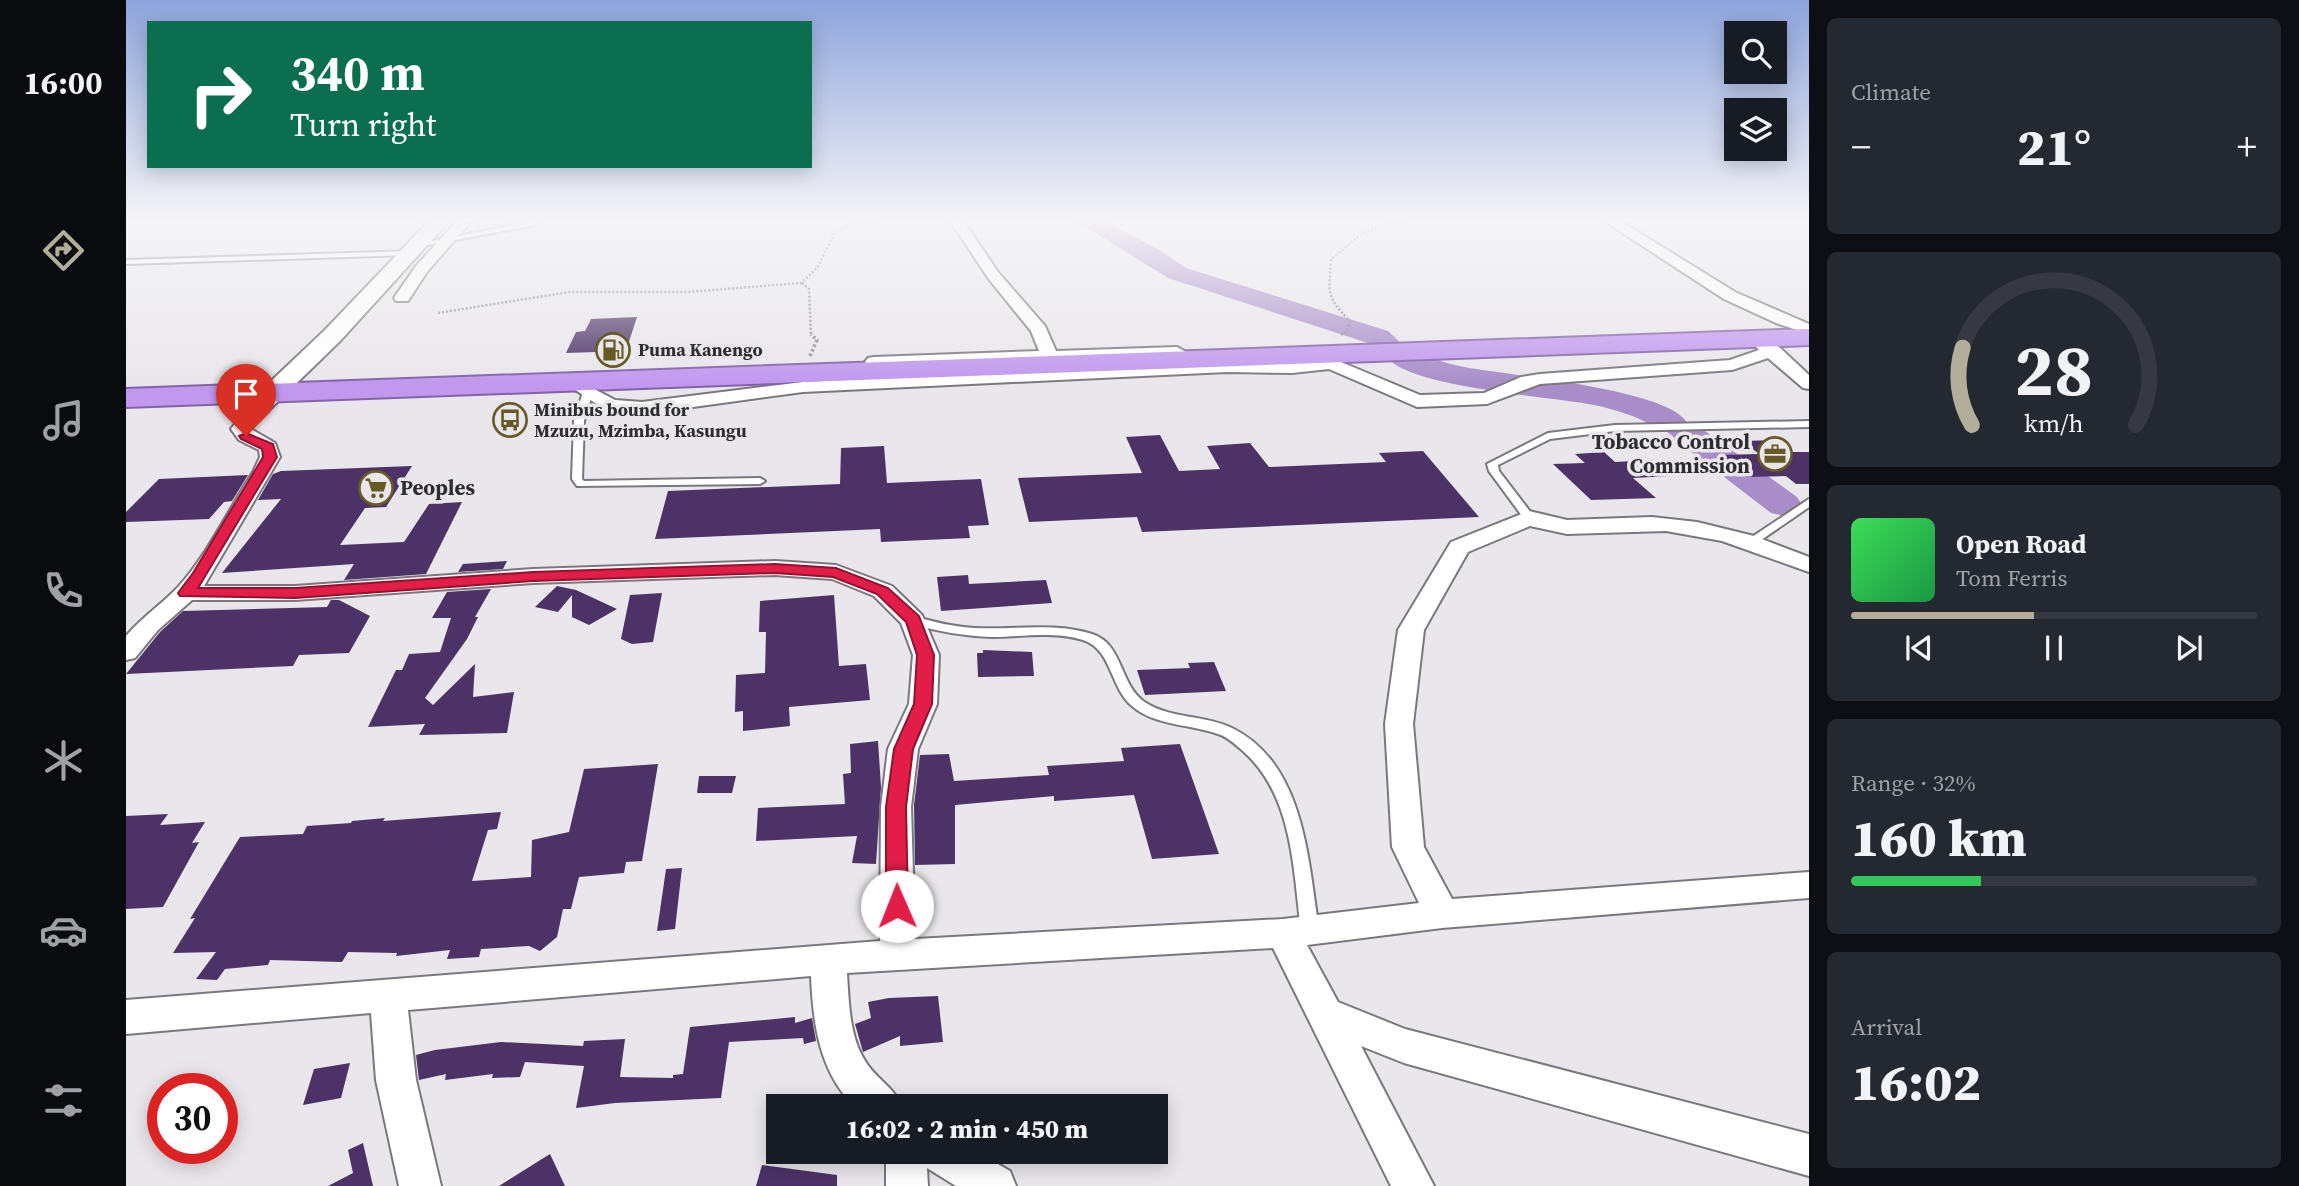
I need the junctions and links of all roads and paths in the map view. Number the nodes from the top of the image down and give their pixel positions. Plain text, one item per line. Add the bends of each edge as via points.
1 (389, 274) edge
2 (417, 274) edge
3 (812, 274) edge
4 (993, 274) edge
5 (1330, 274) edge
6 (1694, 274) edge
7 (801, 283) junction
8 (402, 298) dead end
9 (438, 313) dead end
10 (1809, 329) edge
11 (1338, 337) dead end
12 (1809, 337) edge
13 (1764, 345) junction
14 (1049, 356) junction
15 (1269, 356) junction
16 (1322, 359) junction
17 (804, 365) junction
18 (670, 378) junction
19 (1809, 384) edge
20 (586, 390) junction
21 (126, 398) edge
22 (266, 400) junction
23 (126, 411) edge
24 (1809, 424) edge
25 (760, 481) dead end
26 (1809, 502) edge
27 (1529, 518) junction
28 (1750, 543) junction
29 (1809, 565) edge
30 (186, 593) junction
31 (913, 620) junction
32 (126, 652) edge
33 (1809, 885) edge
34 (1442, 914) junction
35 (1296, 932) junction
36 (898, 955) junction
37 (828, 959) junction
38 (388, 996) junction
39 (1327, 1015) junction
40 (126, 1017) edge
41 (870, 1094) edge
42 (1809, 1155) edge
43 (906, 1164) edge
44 (959, 1164) edge
45 (420, 1186) edge
46 (907, 1186) edge
47 (995, 1186) edge
48 (1413, 1186) edge

1 - 22 main road
2 - 8 street
3 - 7 path
4 - 14 street via 1039,330
5 - 11 path via 1329,295 1350,321
6 - 10 street via 1731,298
7 - 9 path via 687,292 569,292
7 - 17 path via 809,289 811,336 817,340
12 - 13 highway
13 - 16 highway
13 - 16 street via 1732,365 1540,379 1487,398 1448,402 1407,398
13 - 19 street
14 - 15 street via 1192,352
14 - 17 street
15 - 16 highway
15 - 18 highway
16 - 20 street via 1292,368 1227,367 803,387 642,408 611,405
17 - 18 street via 701,371
18 - 20 highway via 656,384
18 - 22 highway
20 - 22 highway
20 - 25 lane via 579,421 581,484
21 - 22 highway
22 - 23 highway
22 - 30 street via 241,429 268,447 270,457
24 - 27 lane via 1615,428 1548,436 1492,464
26 - 28 lane
27 - 28 street via 1567,527 1679,526
27 - 34 street via 1459,547 1411,630 1399,724 1408,847
28 - 29 street
30 - 31 street via 295,593 533,576 775,568 836,572 883,591
30 - 32 street
31 - 35 lane via 960,633 1076,634 1095,639 1110,651 1136,703 1153,712 1227,731 1256,752 1280,782 1294,828
31 - 36 street via 926,655 923,704 903,749 896,807
33 - 34 street
34 - 35 street
35 - 36 street
35 - 39 street
36 - 37 street
37 - 38 street
37 - 41 street via 838,1049 853,1077
38 - 40 street
38 - 45 street via 396,1080
39 - 42 street via 1404,1046
39 - 48 street
43 - 46 street
44 - 47 street

